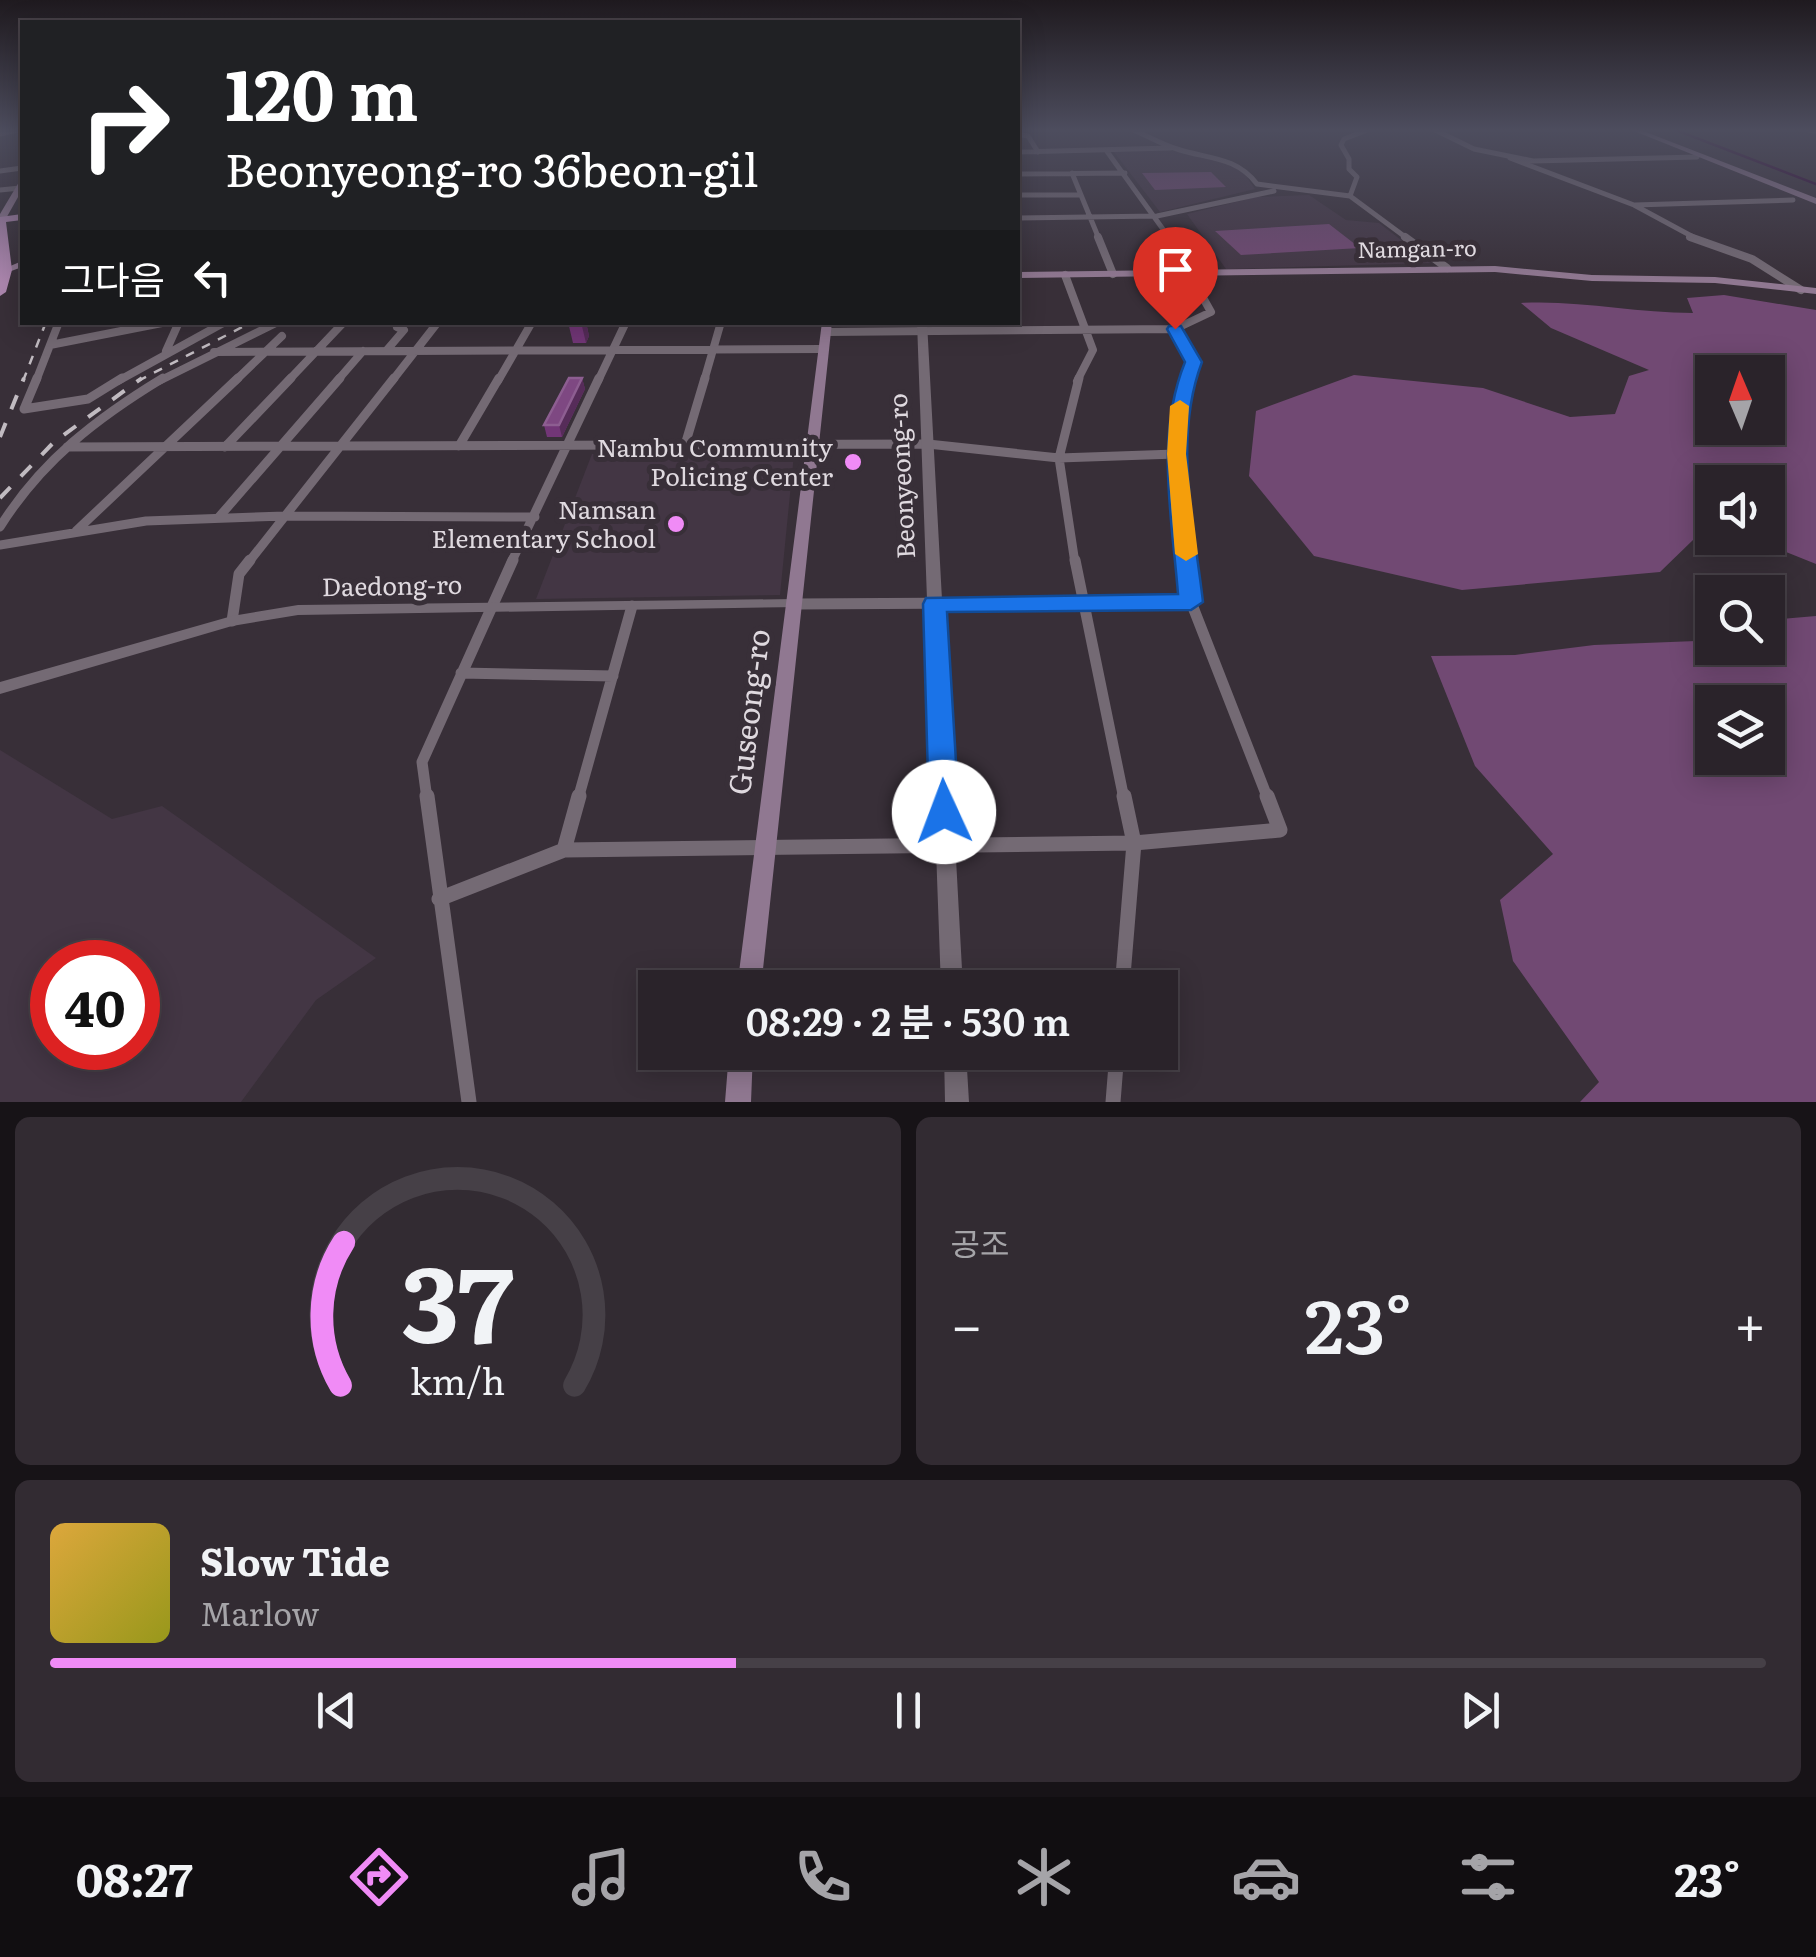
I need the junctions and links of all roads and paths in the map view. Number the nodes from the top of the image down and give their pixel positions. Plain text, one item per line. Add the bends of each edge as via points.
1 (1075, 180) edge
2 (1130, 180) edge
3 (1254, 180) edge
4 (1356, 180) edge
5 (1569, 180) edge
6 (1750, 180) edge
7 (1753, 180) edge
8 (1766, 180) edge
9 (20, 188) edge
10 (1282, 190) junction
11 (1020, 195) edge
12 (1080, 195) junction
13 (1350, 196) junction
14 (1793, 200) junction
15 (1816, 204) edge
16 (1634, 205) junction
17 (1157, 216) junction
18 (1090, 217) junction
19 (1020, 218) edge
20 (0, 220) edge
21 (1446, 268) junction
22 (1113, 274) junction
23 (1190, 274) junction
24 (3, 275) edge
25 (1065, 275) junction
26 (1020, 276) edge
27 (1811, 291) edge
28 (0, 292) edge
29 (58, 325) edge
30 (150, 325) edge
31 (177, 325) edge
32 (220, 325) edge
33 (272, 325) edge
34 (341, 325) edge
35 (399, 325) edge
36 (435, 325) edge
37 (530, 325) edge
38 (625, 325) edge
39 (720, 325) edge
40 (922, 327) edge
41 (1175, 329) junction
42 (1085, 330) junction
43 (826, 334) edge
44 (282, 336) dead end
45 (50, 344) junction
46 (516, 350) junction
47 (613, 350) junction
48 (714, 350) junction
49 (363, 351) junction
50 (386, 351) junction
51 (412, 351) junction
52 (166, 352) junction
53 (214, 352) junction
54 (265, 352) junction
55 (317, 352) junction
56 (928, 444) junction
57 (813, 445) junction
58 (336, 446) junction
59 (459, 446) junction
60 (570, 446) junction
61 (685, 446) junction
62 (164, 447) junction
63 (225, 447) junction
64 (279, 447) junction
65 (67, 448) junction
66 (1176, 454) junction
67 (1059, 458) junction
68 (285, 516) junction
69 (535, 517) junction
70 (219, 518) junction
71 (0, 527) edge
72 (73, 533) junction
73 (0, 546) edge
74 (1081, 602) junction
75 (1191, 602) junction
76 (796, 604) junction
77 (935, 604) junction
78 (632, 606) junction
79 (490, 608) junction
80 (232, 621) junction
81 (462, 673) junction
82 (613, 676) junction
83 (0, 688) edge
84 (1134, 843) junction
85 (946, 846) junction
86 (766, 848) junction
87 (564, 850) junction
88 (439, 899) junction
89 (751, 970) edge
90 (951, 970) edge
91 (1123, 970) edge
92 (740, 1070) edge
93 (956, 1070) edge
94 (1116, 1070) edge
95 (469, 1102) edge
96 (738, 1102) edge
97 (957, 1102) edge
98 (1113, 1102) edge

1 - 12 street
2 - 17 street
3 - 10 street
4 - 13 street
5 - 16 street
6 - 14 main road
7 - 15 main road
8 - 15 main road
9 - 20 main road
10 - 13 street
10 - 17 street
11 - 12 street
12 - 18 street
13 - 21 street
14 - 15 main road
14 - 16 street
16 - 27 street via 1679,233
17 - 18 street
17 - 23 street
18 - 19 street
18 - 22 street
20 - 24 main road
21 - 23 main road, Namgan-ro
21 - 27 main road, Namgan-ro
22 - 23 main road, Namgan-ro
22 - 25 main road, Namgan-ro
23 - 41 street via 1210,312
24 - 28 main road
25 - 26 main road, Namgan-ro
25 - 42 street
29 - 45 street
30 - 45 street
31 - 52 street
32 - 52 street
33 - 53 street
34 - 55 street
35 - 50 street via 404,330
36 - 51 street
37 - 46 street
38 - 47 street
39 - 48 street
40 - 42 street
40 - 43 street
40 - 56 street, Beonyeong-ro
41 - 42 street
41 - 66 street via 1193,362 1180,396
42 - 67 street via 1093,350 1074,385
43 - 48 street
43 - 57 main road, Guseong-ro
44 - 54 street
45 - 52 street via 24,409 88,399
46 - 47 street
46 - 51 street
46 - 59 street
47 - 48 street
47 - 60 street
48 - 61 street
49 - 50 street
49 - 55 street
49 - 64 street
50 - 51 street
51 - 58 street
53 - 54 street
53 - 65 street via 134,398
54 - 55 street
54 - 62 street
55 - 63 street
56 - 57 street
56 - 67 street
56 - 77 street, Beonyeong-ro
57 - 61 street
57 - 76 main road, Guseong-ro
58 - 59 street
58 - 64 street
58 - 68 street
59 - 60 street
60 - 61 street
60 - 69 street
62 - 63 street
62 - 65 street
62 - 72 street
63 - 64 street
64 - 70 street
65 - 71 street via 17,499
66 - 67 street
66 - 75 street
67 - 74 street
68 - 69 street
68 - 70 street
68 - 80 street via 239,574
69 - 79 street
70 - 72 street
72 - 73 street
74 - 75 street
74 - 77 street
74 - 84 street
75 - 84 street via 1280,830
76 - 77 street
76 - 78 street, Daedong-ro
76 - 86 main road, Guseong-ro
77 - 85 street, Beonyeong-ro
78 - 79 street, Daedong-ro
78 - 82 street
79 - 80 street, Daedong-ro via 298,610
79 - 81 street
80 - 83 street, Daedong-ro
81 - 82 street
81 - 88 street via 422,762
82 - 87 street
84 - 85 street
84 - 91 street
85 - 86 street
85 - 90 street, Beonyeong-ro
86 - 87 street
86 - 89 main road, Guseong-ro
87 - 88 street
88 - 95 street
92 - 96 main road
93 - 97 street
94 - 98 street

